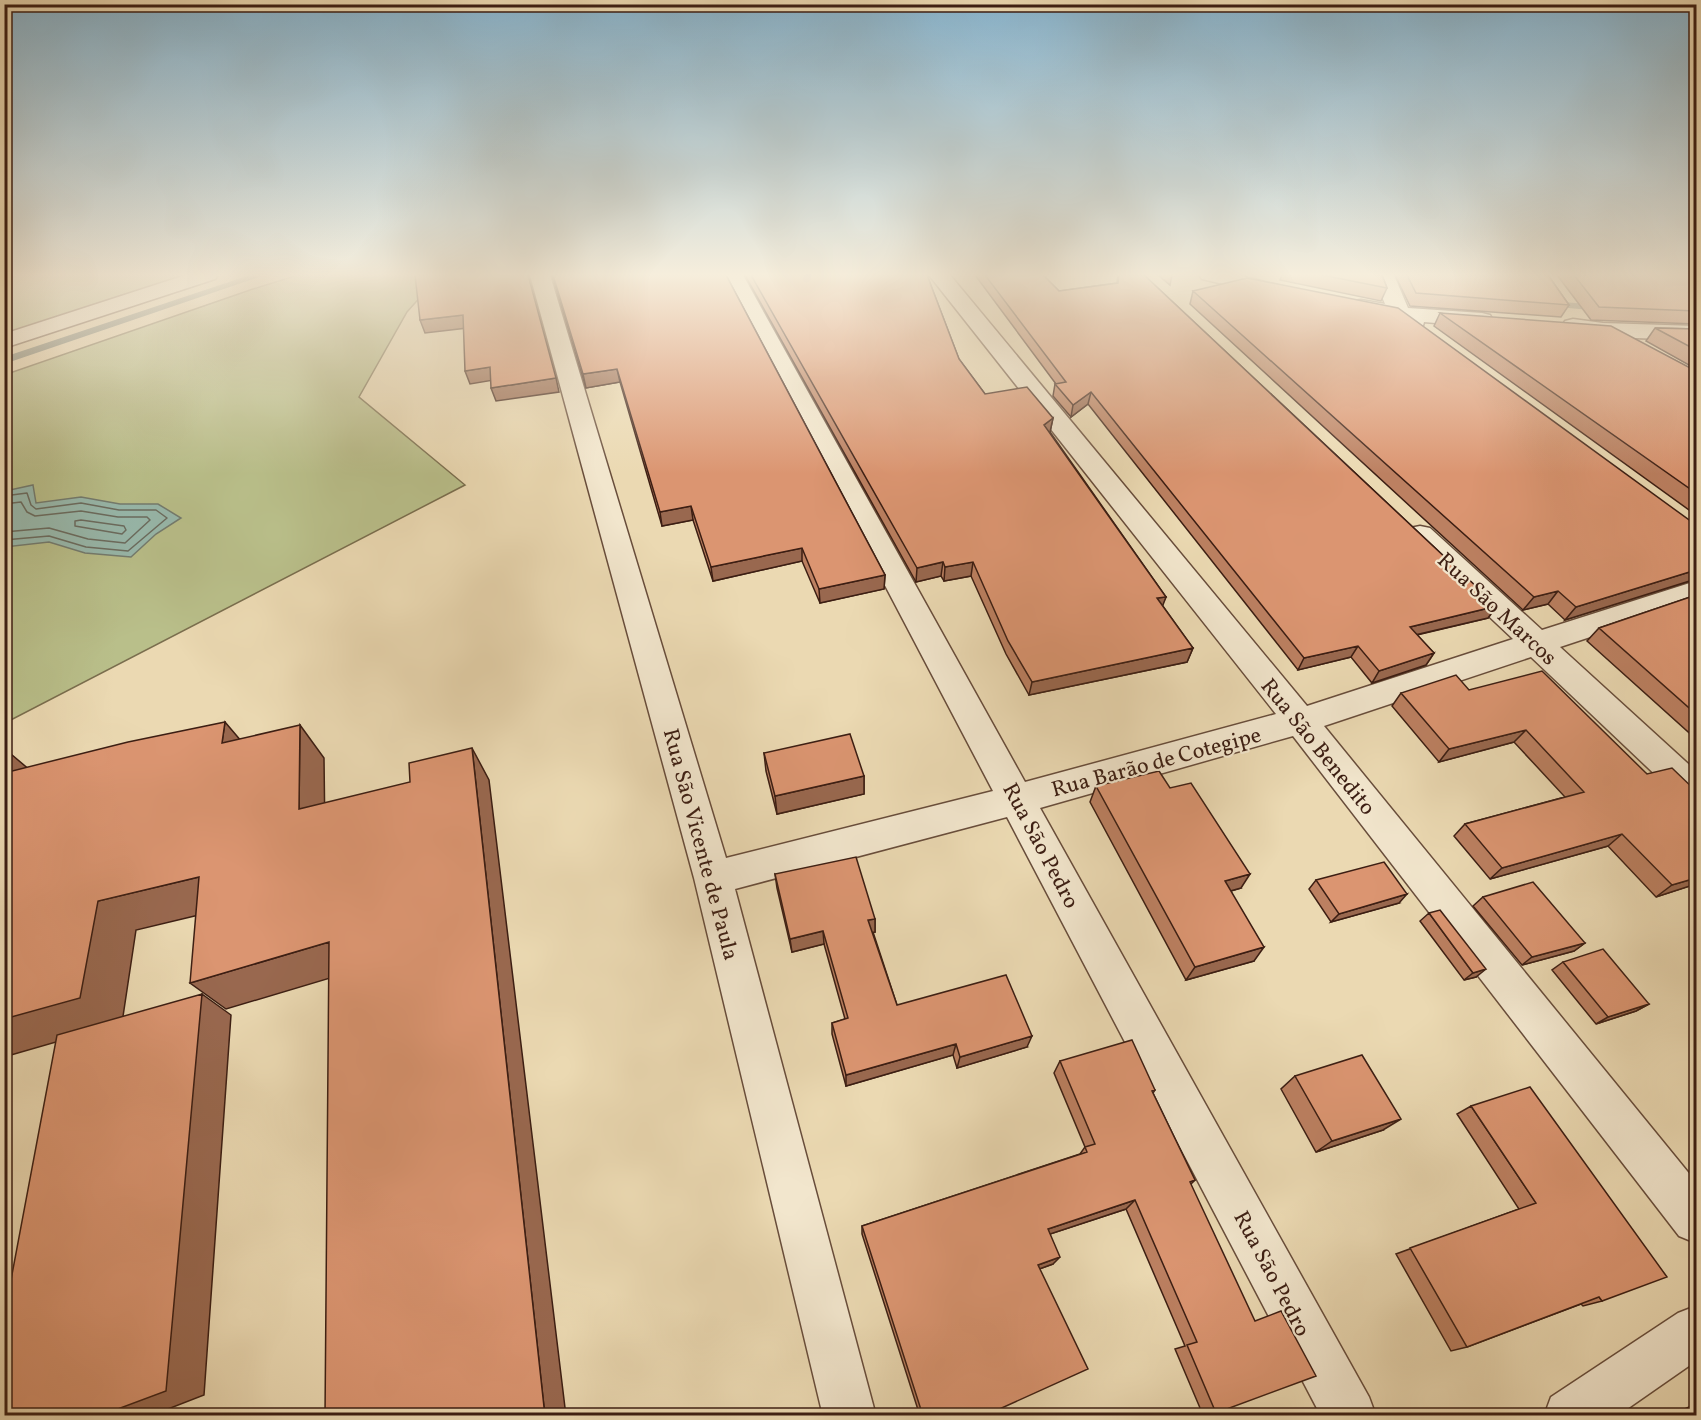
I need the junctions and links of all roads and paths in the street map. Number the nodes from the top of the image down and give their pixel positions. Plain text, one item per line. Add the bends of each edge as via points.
1 (559, 341) edge
2 (768, 341) edge
3 (992, 341) edge
4 (1626, 341) edge
5 (1651, 353) edge
6 (1400, 516) edge
7 (1696, 591) edge
8 (1537, 644) junction
9 (1299, 721) junction
10 (1696, 792) edge
11 (1018, 799) junction
12 (713, 878) junction
13 (1696, 1219) edge
14 (1696, 1331) edge
15 (850, 1416) edge
16 (1350, 1416) edge
17 (1570, 1416) edge

1 - 12 street, Rua São Vicente de Paula
2 - 11 street, Rua São Pedro
3 - 9 street, Rua São Benedito
4 - 5 street
6 - 8 street, Rua São Marcos
7 - 8 street, Rua Barão de Cotegipe
8 - 9 street, Rua Barão de Cotegipe
8 - 10 street, Rua São Marcos
9 - 11 street, Rua Barão de Cotegipe
9 - 13 street, Rua São Benedito
11 - 12 street, Rua Barão de Cotegipe
11 - 16 street, Rua São Pedro
12 - 15 street, Rua São Vicente de Paula
14 - 17 street

